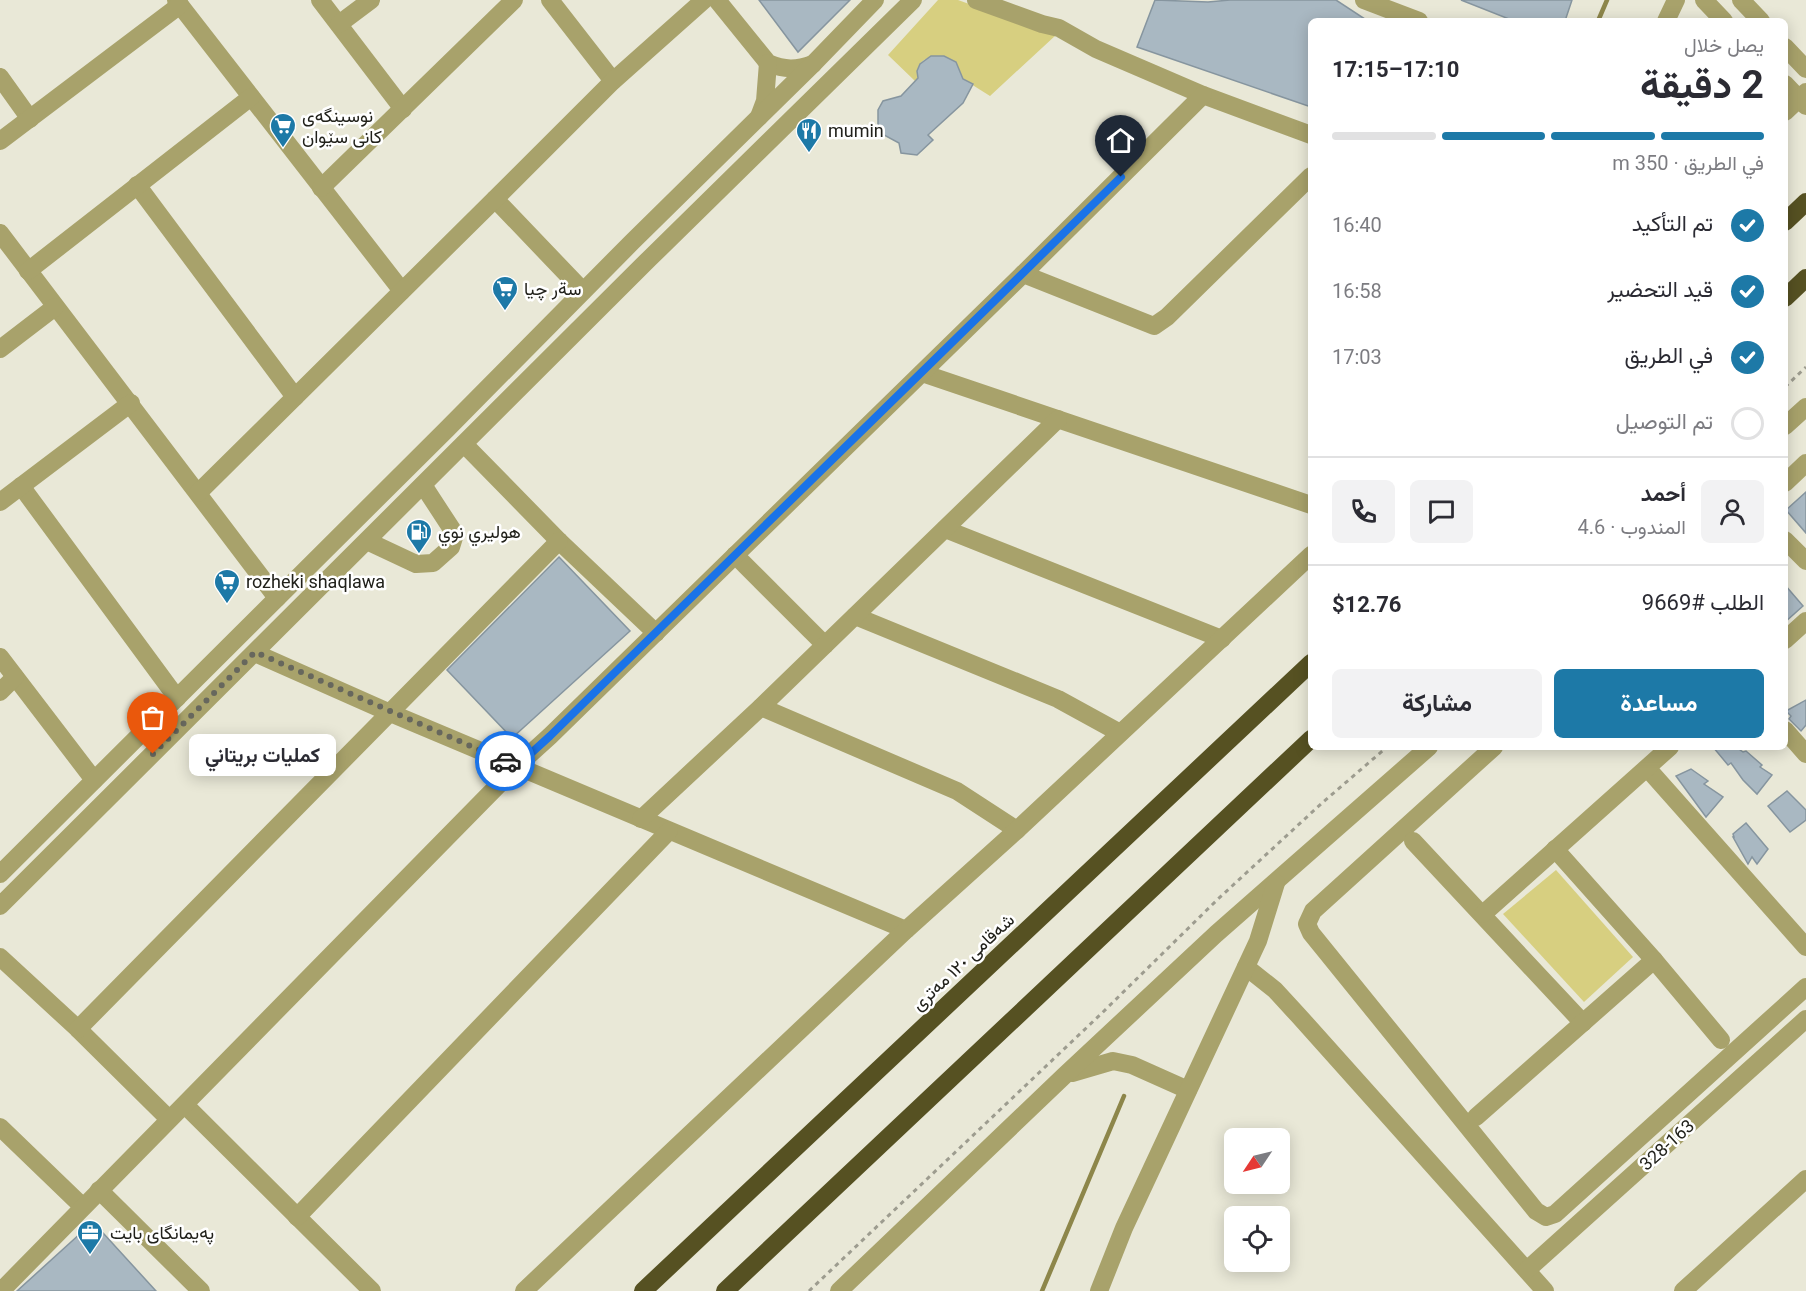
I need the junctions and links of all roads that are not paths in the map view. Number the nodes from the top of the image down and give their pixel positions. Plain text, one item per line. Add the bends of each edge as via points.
1 (320, 0) edge
2 (371, 0) edge
3 (514, 0) edge
4 (550, 0) edge
5 (704, 0) edge
6 (717, 0) edge
7 (875, 0) edge
8 (913, 0) edge
9 (976, 0) edge
10 (1364, 0) edge
11 (1676, 0) edge
12 (1704, 0) edge
13 (1741, 0) edge
14 (178, 3) edge
15 (1411, 18) edge
16 (1667, 18) edge
17 (1721, 18) edge
18 (1758, 18) edge
19 (339, 24) junction
20 (1788, 50) edge
21 (768, 63) junction
22 (814, 63) junction
23 (1806, 69) edge
24 (0, 77) edge
25 (613, 81) junction
26 (1788, 86) edge
27 (1203, 95) junction
28 (251, 97) junction
29 (1804, 99) edge
30 (403, 109) junction
31 (1788, 109) edge
32 (759, 117) junction
33 (30, 118) junction
34 (1308, 134) edge
35 (0, 141) edge
36 (1308, 179) edge
37 (137, 185) junction
38 (321, 188) junction
39 (495, 200) junction
40 (1806, 202) edge
41 (1788, 219) edge
42 (0, 233) edge
43 (632, 242) junction
44 (649, 259) junction
45 (28, 271) junction
46 (1023, 274) junction
47 (1806, 278) edge
48 (402, 291) junction
49 (583, 291) junction
50 (1788, 295) edge
51 (55, 307) junction
52 (0, 349) edge
53 (922, 373) junction
54 (294, 397) junction
55 (131, 403) junction
56 (1806, 407) edge
57 (1058, 419) junction
58 (1788, 423) edge
59 (464, 444) junction
60 (1806, 463) edge
61 (1788, 480) edge
62 (423, 485) junction
63 (21, 486) junction
64 (198, 493) junction
65 (0, 502) edge
66 (1308, 505) edge
67 (945, 529) junction
68 (367, 541) junction
69 (559, 541) junction
70 (1788, 543) edge
71 (735, 555) junction
72 (1308, 558) edge
73 (1806, 561) edge
74 (277, 598) junction
75 (855, 616) junction
76 (1806, 621) edge
77 (656, 633) junction
78 (1788, 637) edge
79 (1222, 639) junction
80 (825, 645) junction
81 (255, 652) junction
82 (0, 657) edge
83 (1308, 666) edge
84 (15, 677) junction
85 (0, 692) edge
86 (177, 698) junction
87 (761, 707) junction
88 (388, 712) junction
89 (1120, 733) junction
90 (1788, 733) edge
91 (1308, 742) edge
92 (1426, 750) edge
93 (1491, 750) edge
94 (1667, 750) edge
95 (1806, 754) edge
96 (517, 766) junction
97 (1648, 768) junction
98 (94, 780) junction
99 (641, 819) junction
100 (1017, 830) junction
101 (669, 831) junction
102 (1413, 841) dead end
103 (1556, 849) junction
104 (0, 874) edge
105 (1276, 883) junction
106 (0, 906) edge
107 (1483, 914) junction
108 (906, 930) junction
109 (1806, 947) edge
110 (0, 957) edge
111 (1654, 960) junction
112 (1246, 967) junction
113 (1806, 987) edge
114 (1806, 1019) edge
115 (1583, 1023) junction
116 (78, 1029) junction
117 (1721, 1040) dead end
118 (1064, 1076) junction
119 (1188, 1090) junction
120 (184, 1105) junction
121 (1476, 1117) dead end
122 (169, 1119) junction
123 (0, 1127) edge
124 (1806, 1179) edge
125 (99, 1190) junction
126 (1568, 1202) junction
127 (82, 1206) junction
128 (297, 1217) junction
129 (1584, 1219) junction
130 (1527, 1270) junction
131 (1, 1291) edge
132 (201, 1291) edge
133 (372, 1291) edge
134 (524, 1291) edge
135 (643, 1291) edge
136 (726, 1291) edge
137 (839, 1291) edge
138 (1099, 1291) edge
139 (1545, 1291) edge
140 (1683, 1291) edge

1 - 19 street
2 - 19 street
3 - 30 street
4 - 25 street
5 - 25 street
6 - 21 street
7 - 22 street
8 - 44 street
9 - 27 street via 1059,28 1096,49
10 - 15 street
11 - 16 street
12 - 17 street
13 - 18 street
14 - 28 street
14 - 33 street
19 - 30 street
20 - 23 street
21 - 22 street via 793,70
21 - 32 street via 765,100
22 - 32 street
24 - 33 street
25 - 39 street
26 - 29 street
27 - 34 street
27 - 46 street
28 - 37 street
28 - 38 street
29 - 31 street
30 - 38 street
32 - 43 street
33 - 35 street
36 - 46 street via 1154,327
37 - 45 street
37 - 54 street
38 - 48 street
39 - 48 street
39 - 49 street
40 - 41 highway
42 - 45 street
43 - 44 street
43 - 49 street
44 - 59 street
45 - 51 street
46 - 53 street
47 - 50 highway
48 - 54 street
49 - 74 street
51 - 52 street
51 - 55 street
53 - 57 street
53 - 71 street
54 - 64 street
55 - 63 street
55 - 64 street
56 - 58 street
57 - 66 street
57 - 67 street
59 - 62 street
59 - 69 street
60 - 61 street
62 - 68 street
62 - 68 street via 455,534 451,547 433,563 416,564
63 - 65 street
63 - 86 street
64 - 74 street
67 - 75 street
67 - 79 street
68 - 81 street
69 - 77 street
69 - 88 street
70 - 73 street
71 - 77 street
71 - 80 street
72 - 79 street
74 - 86 street
75 - 80 street
75 - 89 street via 1058,699
76 - 78 street
77 - 96 street
79 - 89 street
80 - 87 street
81 - 88 street
81 - 106 street
82 - 84 street
83 - 135 highway, شەقامی ١٢٠ مەتری
84 - 85 street
84 - 98 street
86 - 98 street
87 - 99 street
87 - 100 street via 957,791
88 - 96 street
88 - 116 street
89 - 100 street
90 - 95 street
91 - 136 highway
92 - 105 street
93 - 126 street via 1313,911 1308,924 1311,933 1536,1211 1546,1217
94 - 97 street
96 - 99 street
96 - 120 street
97 - 103 street
97 - 109 street
98 - 104 street
99 - 101 street
100 - 108 street
101 - 108 street
101 - 128 street
102 - 107 street
103 - 107 street
103 - 111 street
105 - 112 street
105 - 118 street
107 - 115 street
108 - 134 street
110 - 116 street
111 - 115 street
111 - 117 street
112 - 119 street
112 - 130 street via 1275,990
113 - 126 street
114 - 129 street, 328-163
115 - 121 street
116 - 122 street
118 - 119 street via 1113,1061 1132,1065
118 - 137 street
119 - 138 street
120 - 122 street
120 - 128 street
122 - 125 street
123 - 127 street
124 - 140 street
125 - 127 street
125 - 132 street
126 - 129 street
127 - 131 street
128 - 133 street
129 - 130 street, 328-163
130 - 139 street

